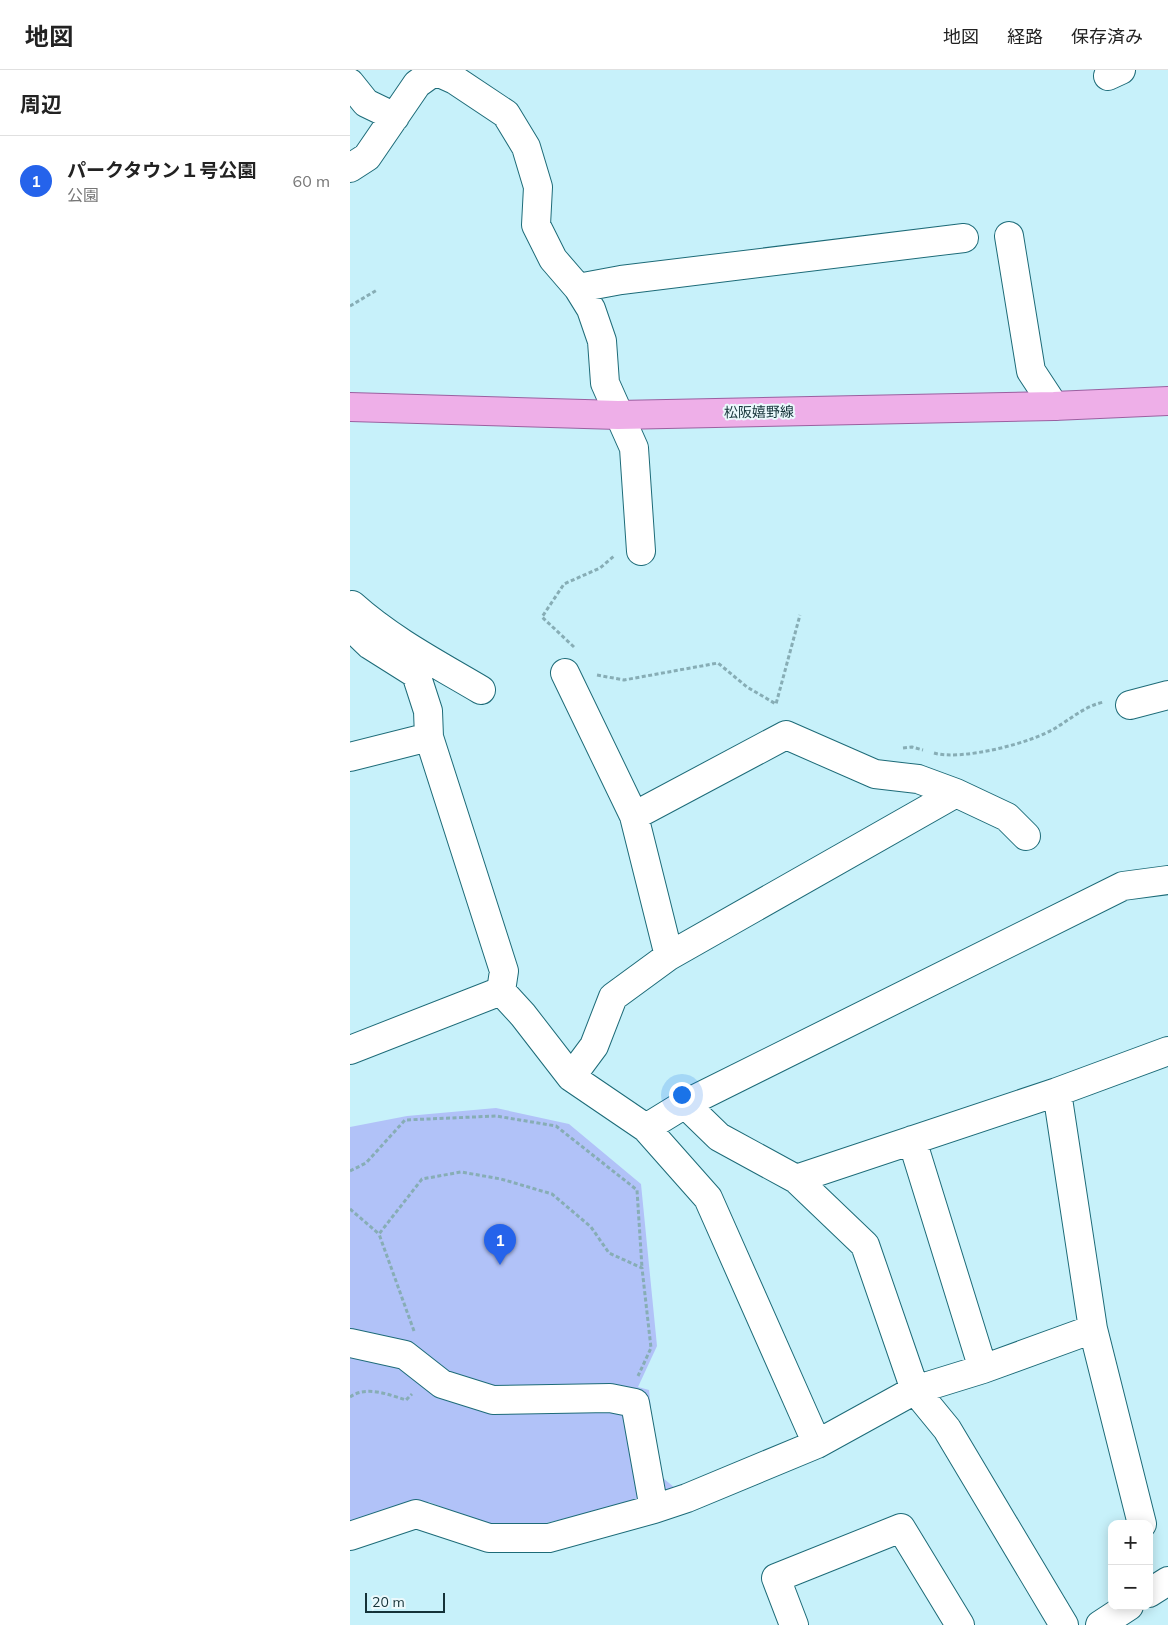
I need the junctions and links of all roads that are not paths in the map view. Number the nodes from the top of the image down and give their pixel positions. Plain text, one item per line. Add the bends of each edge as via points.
1 (435, 70) edge
2 (350, 83) edge
3 (395, 117) junction
4 (350, 168) edge
5 (1010, 236) dead end
6 (964, 238) dead end
7 (578, 288) junction
8 (1168, 401) edge
9 (1054, 406) junction
10 (350, 407) edge
11 (618, 415) junction
12 (641, 551) road end
13 (351, 610) edge
14 (571, 662) road end
15 (481, 690) dead end
16 (1168, 695) edge
17 (1130, 705) road end
18 (429, 738) junction
19 (350, 757) edge
20 (956, 793) junction
21 (634, 816) junction
22 (1026, 836) dead end
23 (1168, 880) edge
24 (669, 956) junction
25 (501, 992) junction
26 (350, 1050) edge
27 (1168, 1051) edge
28 (571, 1077) junction
29 (1057, 1092) junction
30 (685, 1104) junction
31 (646, 1128) junction
32 (912, 1140) junction
33 (796, 1179) junction
34 (1093, 1329) junction
35 (350, 1343) edge
36 (983, 1369) junction
37 (915, 1390) junction
38 (817, 1444) junction
39 (654, 1509) junction
40 (1141, 1520) edge
41 (350, 1536) edge
42 (1168, 1580) edge
43 (1153, 1590) edge
44 (1123, 1610) edge
45 (794, 1625) edge
46 (960, 1625) edge
47 (1064, 1625) edge
48 (1100, 1625) edge

1 - 3 street via 417,84
1 - 7 street via 506,114 526,147 538,187 536,225 553,259
2 - 3 street via 366,102
3 - 4 street via 367,157
5 - 9 street via 1031,371
6 - 7 street
7 - 11 street via 591,309 602,341 605,383
8 - 9 main road, 松阪嬉野線
9 - 11 main road, 松阪嬉野線
10 - 11 main road, 松阪嬉野線
11 - 12 street via 634,448
13 - 15 street
13 - 18 street via 370,645 416,674 428,711
14 - 21 street
16 - 17 street
18 - 19 street
18 - 25 street via 504,971
20 - 21 street via 918,778 875,774 786,735
20 - 22 street via 1008,817
20 - 24 street
21 - 24 street
23 - 30 street via 1123,886
24 - 28 street via 613,997 594,1046
25 - 26 street
25 - 28 street
27 - 29 street
28 - 31 street
29 - 32 street
29 - 34 street
30 - 31 street
30 - 33 street via 719,1137
31 - 38 street via 708,1198
32 - 33 street
32 - 36 street
33 - 37 street via 865,1244
34 - 36 street
34 - 40 street
35 - 39 street via 405,1355 442,1384 493,1400 610,1398 635,1403
36 - 37 street
37 - 38 street
37 - 47 street via 947,1429
38 - 39 street
39 - 41 street via 549,1538 489,1538 416,1514
42 - 43 street
44 - 48 street
45 - 46 street via 776,1578 901,1528

